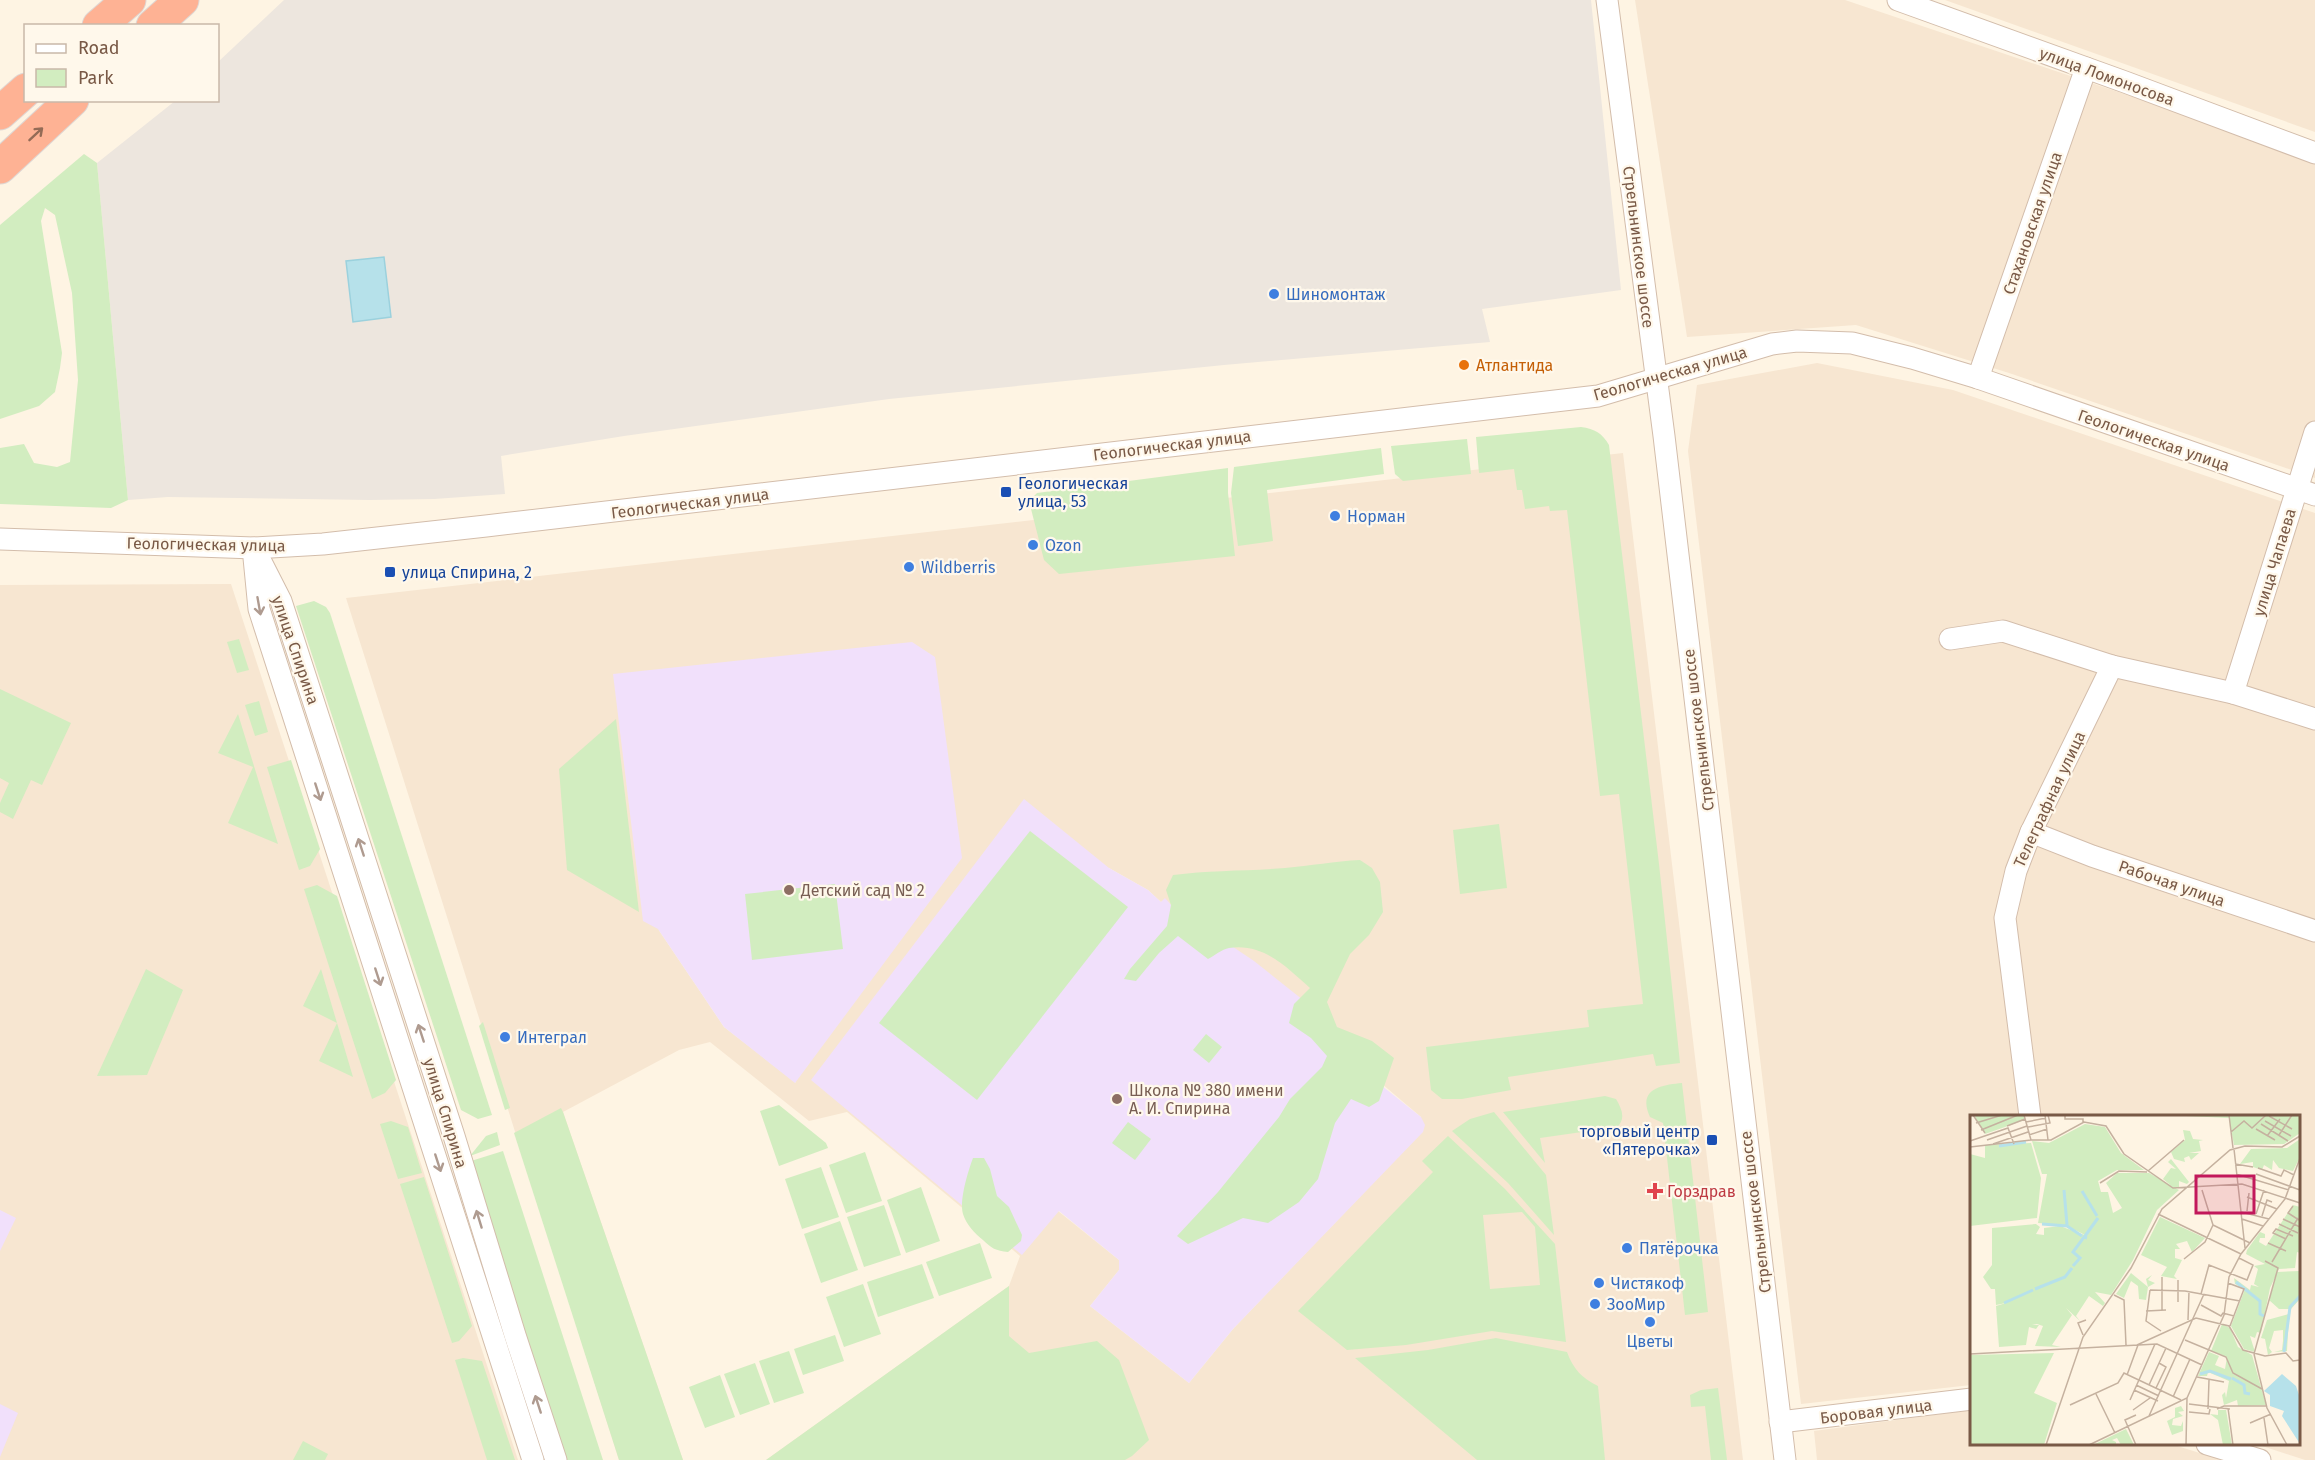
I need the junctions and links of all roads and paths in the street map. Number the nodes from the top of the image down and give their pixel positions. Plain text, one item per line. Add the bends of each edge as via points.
1 (129, 0) edge
2 (182, 0) edge
3 (1607, 0) edge
4 (1898, 0) edge
5 (101, 24) edge
6 (155, 24) edge
7 (2086, 68) junction
8 (24, 92) edge
9 (70, 102) edge
10 (0, 113) edge
11 (2315, 153) edge
12 (0, 166) edge
13 (1656, 377) junction
14 (1978, 378) junction
15 (2315, 432) edge
16 (2306, 492) edge
17 (0, 539) edge
18 (254, 548) junction
19 (1950, 639) dead end
20 (2112, 666) junction
21 (2233, 693) junction
22 (2315, 719) edge
23 (2031, 832) junction
24 (2315, 931) edge
25 (2030, 1115) edge
26 (1970, 1399) edge
27 (1780, 1422) junction
28 (2213, 1445) edge
29 (532, 1460) edge
30 (556, 1460) edge
31 (1785, 1460) edge
32 (2260, 1460) edge

1 - 5 highway
2 - 6 highway
3 - 13 street, Стрельнинское шоссе
4 - 7 street, улица Ломоносова
7 - 11 street, улица Ломоносова
7 - 14 street, Стахановская улица
8 - 10 highway
12 -> 9 highway
13 - 14 street, Геологическая улица via 1772,344 1824,340 1882,350
13 - 18 street, Геологическая улица via 1598,396 623,511
13 - 27 street, Стрельнинское шоссе
14 - 16 street, Геологическая улица
15 - 16 street, улица Чапаева
16 - 21 street, улица Чапаева
17 - 18 street, Геологическая улица
18 -> 29 street, улица Спирина via 259,609
30 -> 18 street, улица Спирина via 285,612
19 - 20 street via 2003,632
20 - 21 street
20 - 23 street, Телеграфная улица
21 - 22 street
23 - 24 street, Рабочая улица
23 - 25 street, Телеграфная улица via 2016,871 2005,918
26 - 27 street, Боровая улица
27 - 31 street, Стрельнинское шоссе
28 - 32 street

